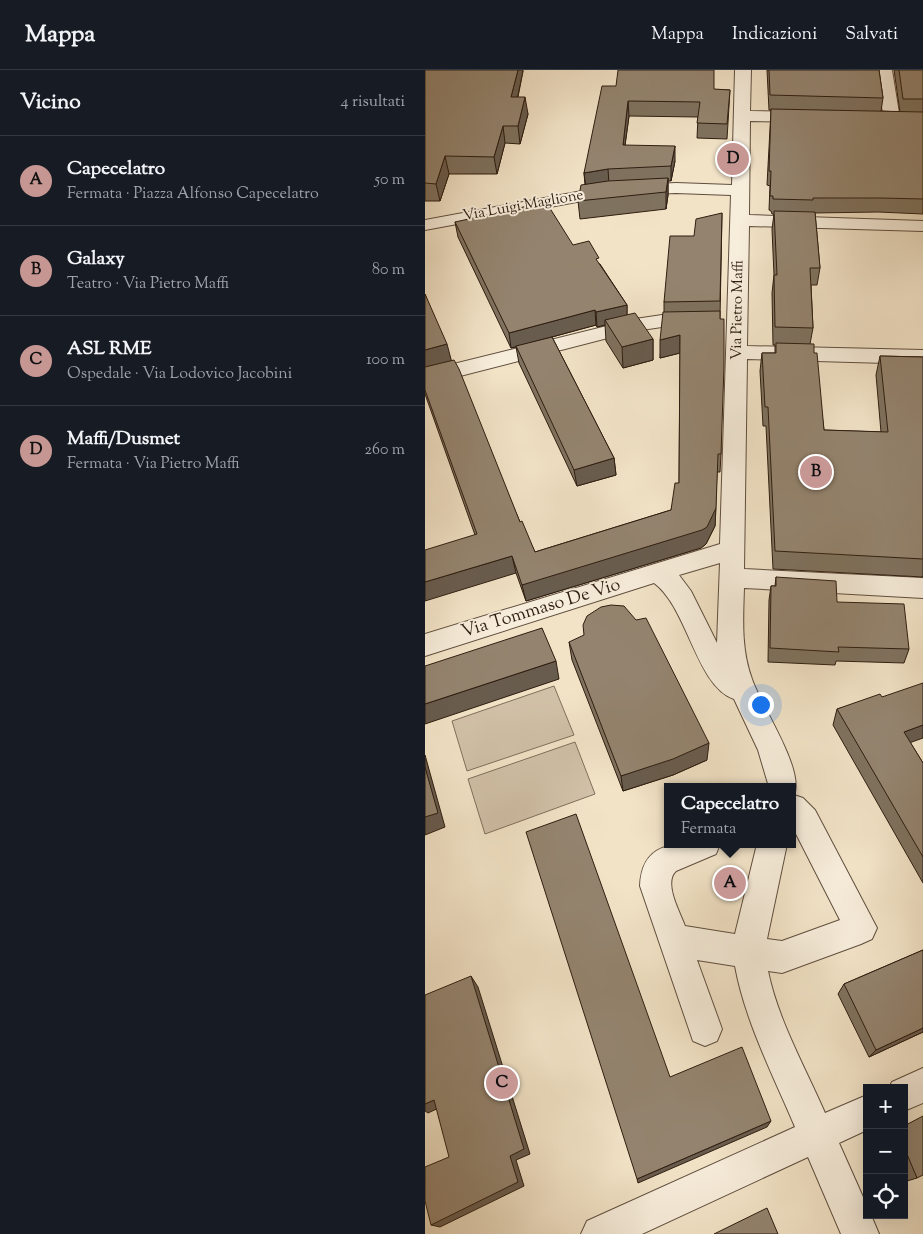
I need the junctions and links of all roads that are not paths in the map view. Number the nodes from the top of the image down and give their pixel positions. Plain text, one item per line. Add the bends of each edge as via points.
1 (743, 70) edge
2 (884, 70) edge
3 (742, 116) junction
4 (825, 118) edge
5 (873, 119) edge
6 (741, 190) junction
7 (740, 220) junction
8 (425, 225) edge
9 (923, 226) edge
10 (724, 321) junction
11 (737, 352) junction
12 (923, 357) edge
13 (425, 378) edge
14 (733, 549) junction
15 (658, 573) junction
16 (732, 578) junction
17 (923, 588) edge
18 (425, 645) edge
19 (751, 709) junction
20 (782, 783) edge
21 (796, 811) edge
22 (695, 848) edge
23 (771, 848) edge
24 (673, 940) junction
25 (750, 952) junction
26 (705, 1029) dead end
27 (923, 1086) edge
28 (908, 1092) edge
29 (863, 1114) edge
30 (818, 1135) junction
31 (601, 1234) edge
32 (860, 1234) edge

1 - 3 street, Via Pietro Maffi
2 - 5 street via 899,119
3 - 4 street
3 - 6 street, Via Pietro Maffi
6 - 7 street, Via Pietro Maffi
6 - 8 street, Via Luigi Maglione via 609,191
7 - 9 street
7 - 10 street, Via Pietro Maffi
10 - 11 street, Via Pietro Maffi
10 - 13 street via 662,321 635,326
11 - 12 street
11 - 14 street, Via Pietro Maffi
14 - 15 street
14 - 16 street, Via Pietro Maffi
15 - 18 street, Via Tommaso De Vio
15 - 19 street via 681,595 707,649
16 - 17 street
16 - 19 street, Via Pietro Maffi via 731,655 740,687
19 - 20 street via 778,765
21 - 25 street via 805,820 861,928 782,957
22 - 24 street via 669,858 660,865 657,873 655,886
23 - 25 street via 755,911
24 - 25 street
24 - 26 street
25 - 30 street via 755,987 763,1009
27 - 28 street
29 - 30 street
30 - 31 street
30 - 32 street

